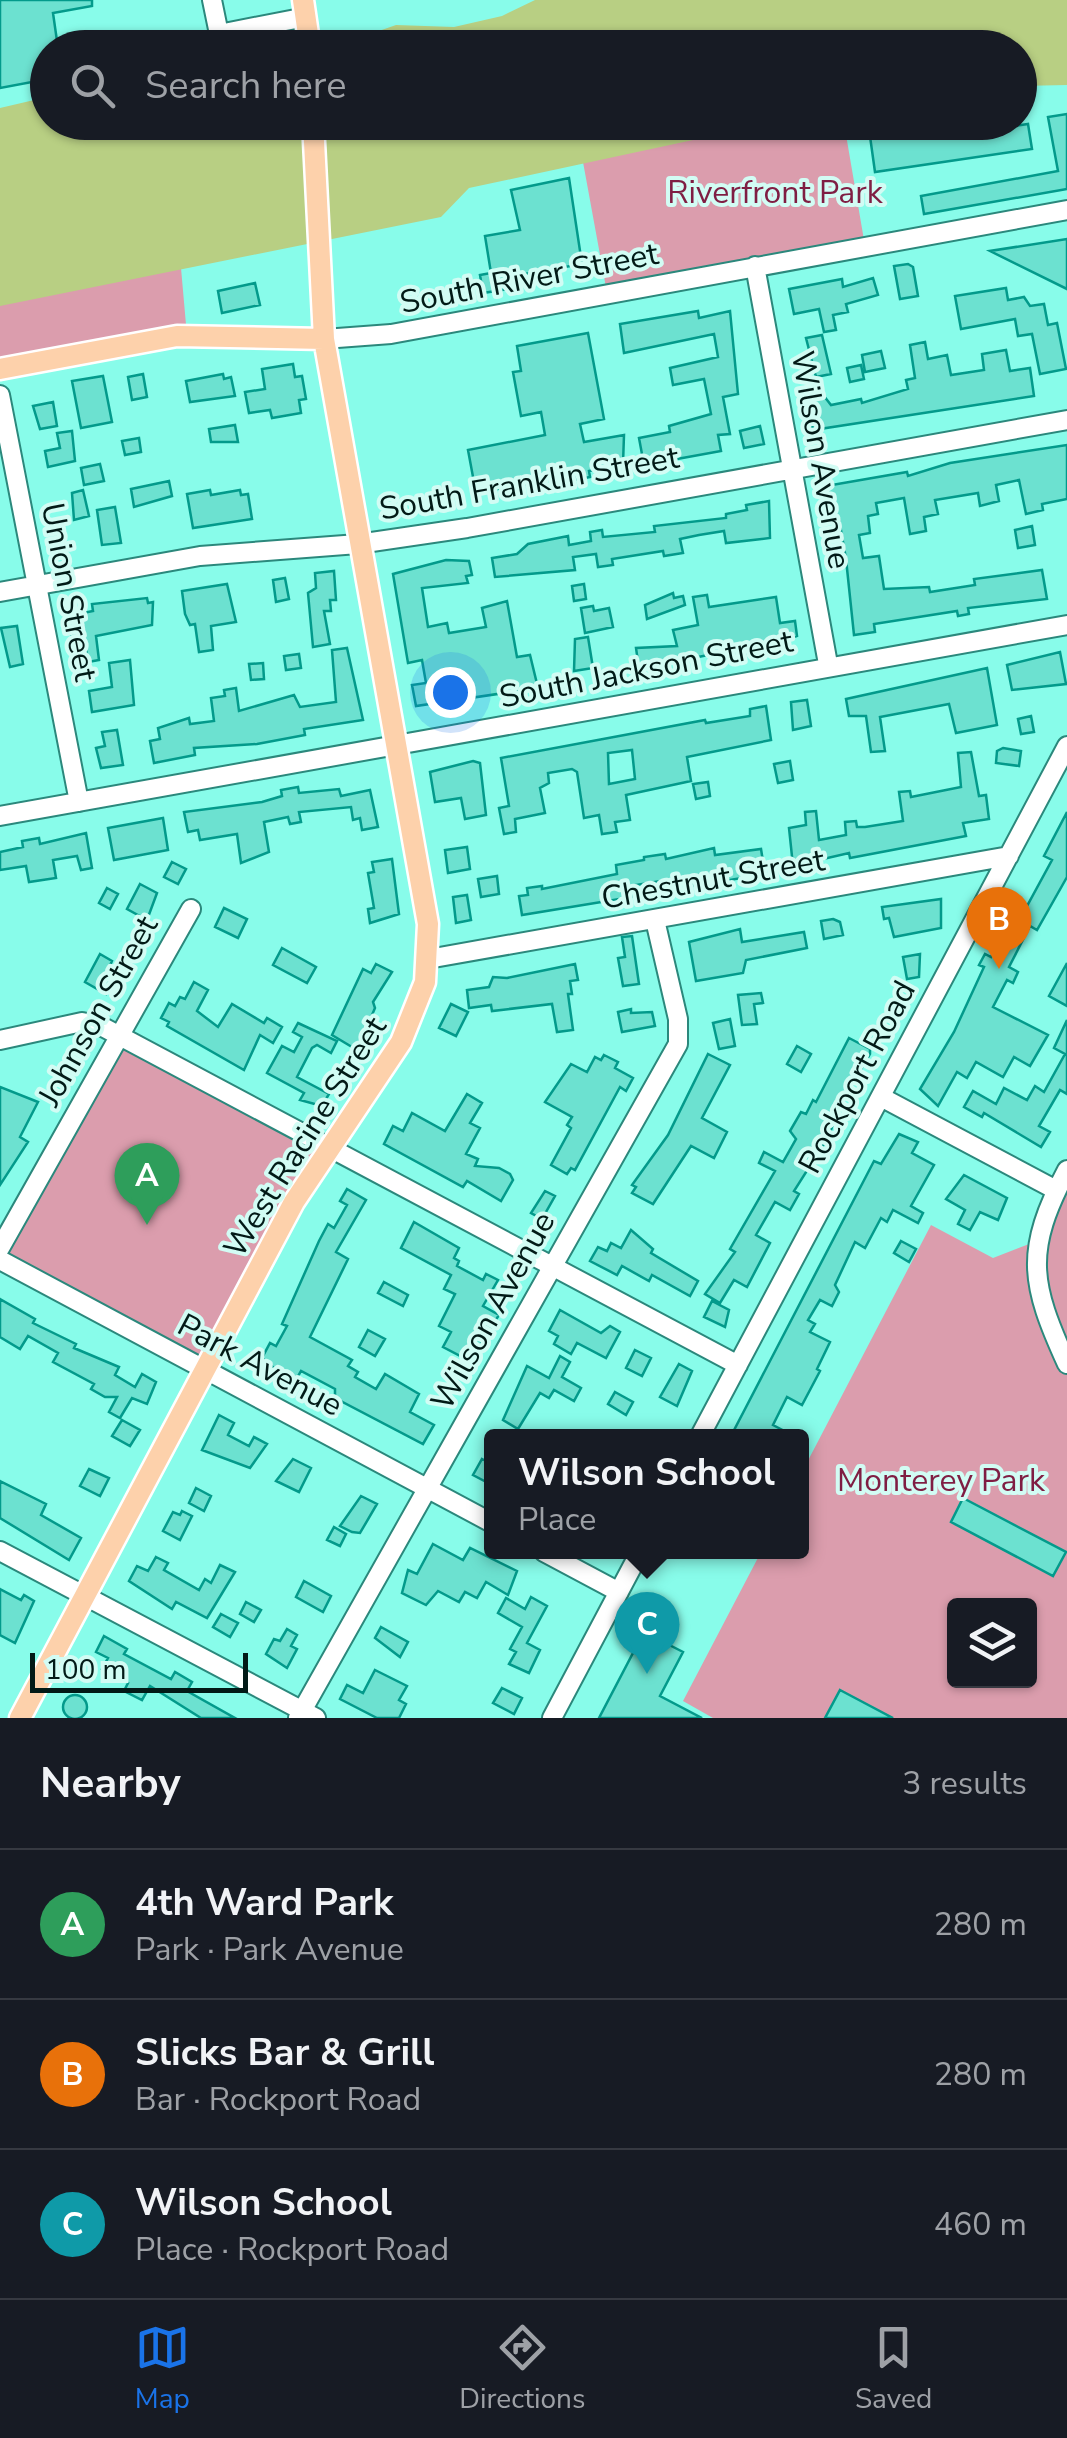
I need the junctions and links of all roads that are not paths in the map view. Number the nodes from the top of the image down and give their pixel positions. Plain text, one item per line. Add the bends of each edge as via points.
1 (212, 0) edge
2 (305, 8) edge
3 (218, 30) edge
4 (232, 30) edge
5 (314, 140) edge
6 (1067, 210) edge
7 (755, 266) junction
8 (324, 339) junction
9 (0, 369) edge
10 (0, 394) edge
11 (1067, 420) edge
12 (792, 466) junction
13 (358, 544) junction
14 (37, 586) junction
15 (0, 592) edge
16 (1067, 625) edge
17 (828, 664) junction
18 (1067, 746) edge
19 (398, 747) junction
20 (79, 802) junction
21 (0, 816) edge
22 (1009, 856) junction
23 (191, 909) dead end
24 (656, 920) junction
25 (428, 960) junction
26 (119, 1035) junction
27 (0, 1040) edge
28 (881, 1097) junction
29 (330, 1146) junction
30 (1067, 1170) edge
31 (1056, 1190) junction
32 (0, 1248) edge
33 (0, 1260) edge
34 (554, 1265) junction
35 (1067, 1364) edge
36 (738, 1365) junction
37 (204, 1370) junction
38 (704, 1429) edge
39 (428, 1488) junction
40 (484, 1519) edge
41 (0, 1551) edge
42 (557, 1559) edge
43 (636, 1559) edge
44 (619, 1592) junction
45 (86, 1596) junction
46 (305, 1716) edge
47 (20, 1718) edge
48 (552, 1718) edge

1 - 3 street
2 - 4 street
5 - 8 main road, West Racine Street
6 - 7 street, South River Street
7 - 8 street, South River Street via 391,334
7 - 12 street, Wilson Avenue
8 - 9 main road, South River Street via 178,336
8 - 13 main road, West Racine Street
10 - 14 street, Union Street
11 - 12 street, South Franklin Street
12 - 13 street, South Franklin Street
12 - 17 street, Wilson Avenue
13 - 14 street, South Franklin Street via 200,556
13 - 19 main road, West Racine Street
14 - 15 street, South Franklin Street
14 - 20 street, Union Street
16 - 17 street, South Jackson Street
17 - 19 street, South Jackson Street
18 - 22 street, Rockport Road
19 - 20 street, South Jackson Street
19 - 25 main road, West Racine Street via 428,924
20 - 21 street, South Jackson Street
22 - 24 street, Chestnut Street
22 - 28 street, Rockport Road
23 - 26 street, Johnson Street
24 - 25 street, Chestnut Street
24 - 34 street, Wilson Avenue via 678,1044
25 - 29 main road, West Racine Street via 420,1002 401,1042
26 - 27 street via 82,1022
26 - 29 street
26 - 32 street, Johnson Street
28 - 31 street
28 - 36 street, Rockport Road
29 - 34 street
29 - 37 main road, West Racine Street
30 - 31 street
31 - 35 street via 1038,1241 1036,1271 1040,1306
33 - 37 street, Park Avenue
34 - 36 street
34 - 39 street, Wilson Avenue
36 - 38 street, Rockport Road
37 - 39 street, Park Avenue
37 - 45 main road, West Racine Street
39 - 40 street, Park Avenue
39 - 46 street, Wilson Avenue
41 - 45 street
42 - 44 street
43 - 44 street
44 - 48 street
45 - 46 street
45 - 47 main road, West Racine Street

